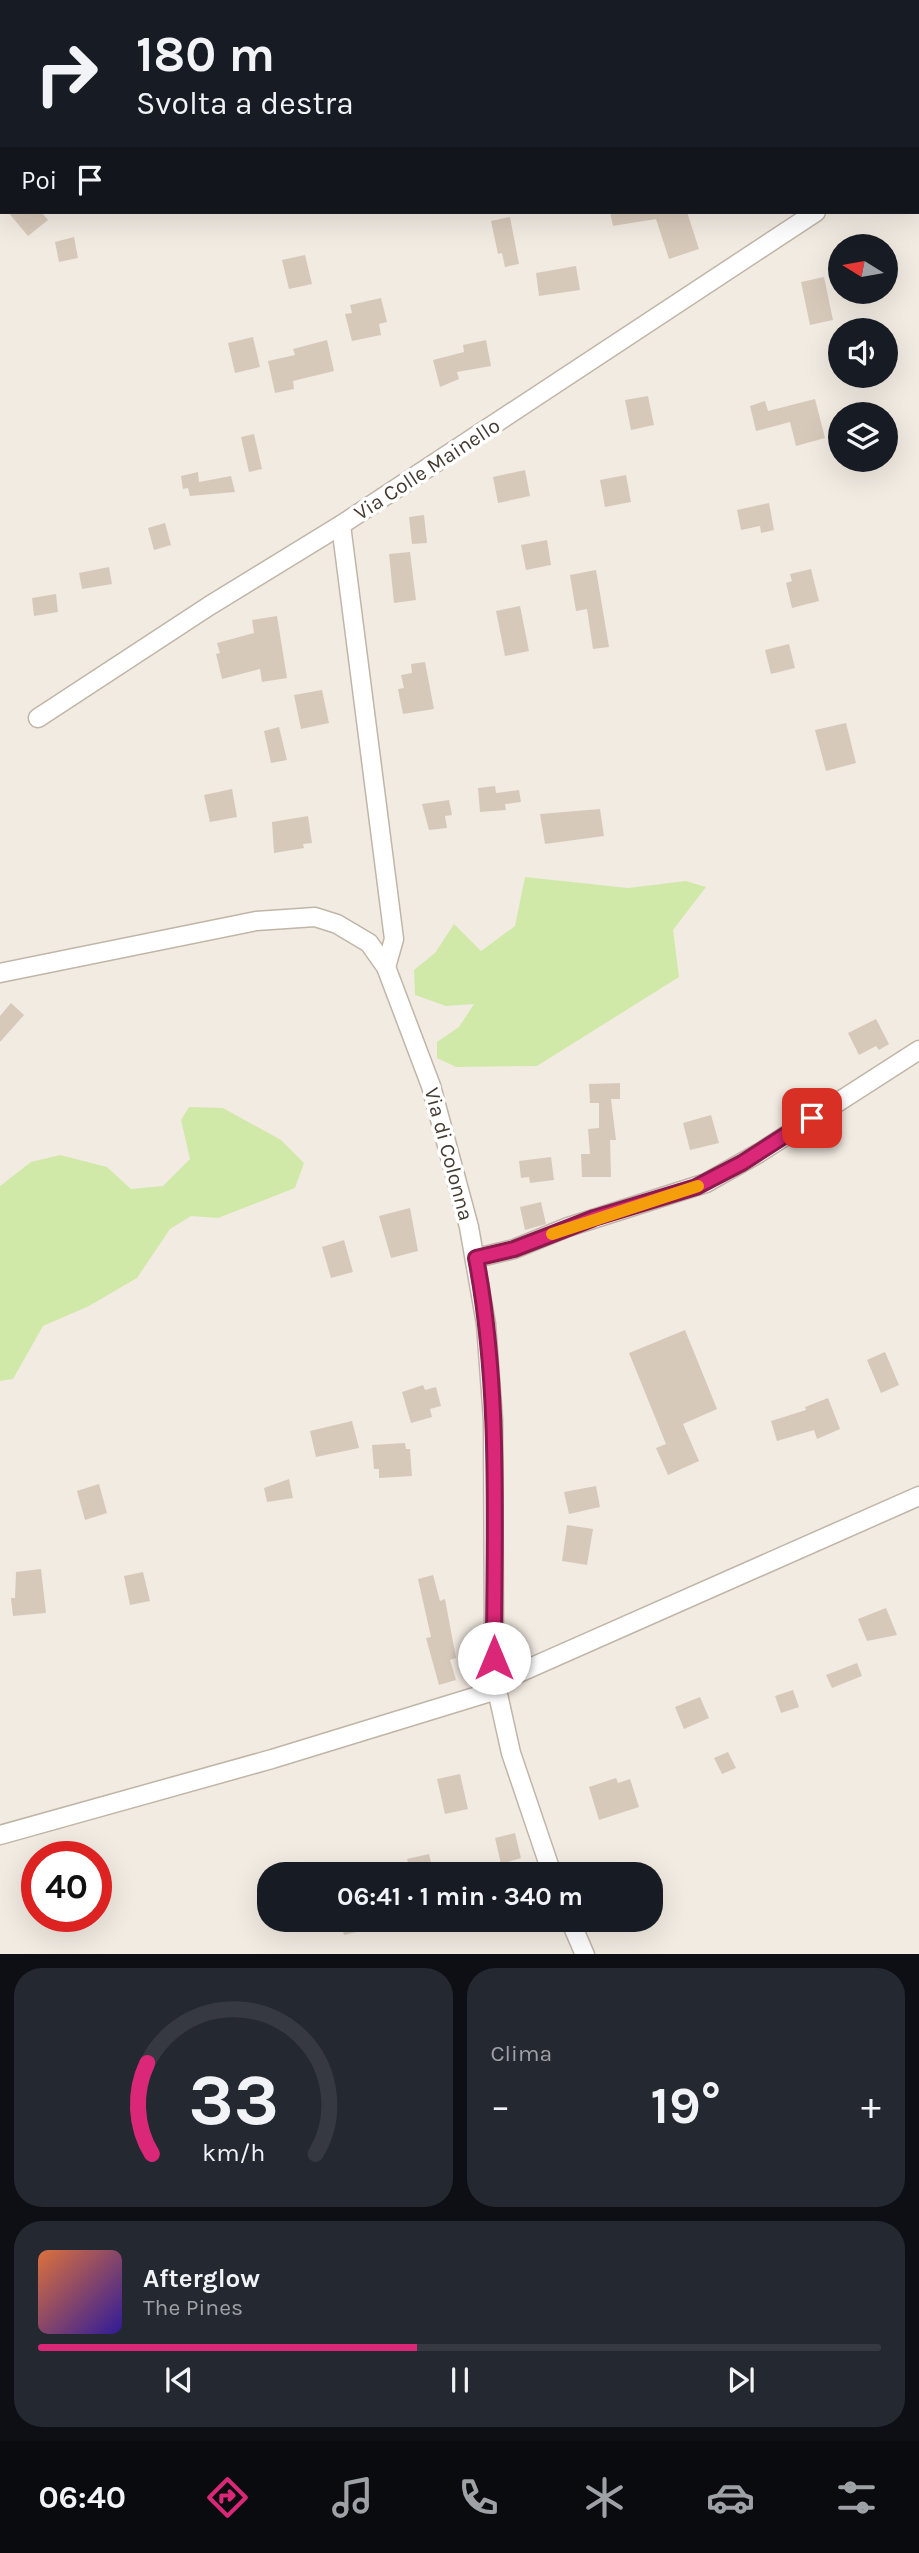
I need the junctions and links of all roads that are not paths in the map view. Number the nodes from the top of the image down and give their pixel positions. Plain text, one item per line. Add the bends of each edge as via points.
1 (813, 214) edge
2 (341, 524) junction
3 (38, 718) dead end
4 (386, 967) junction
5 (0, 972) edge
6 (919, 1050) edge
7 (476, 1258) junction
8 (919, 1496) edge
9 (497, 1687) junction
10 (0, 1835) edge
11 (548, 1862) edge
12 (575, 1932) edge
13 (585, 1954) edge

1 - 2 street, Via Colle Mainello
2 - 3 street
2 - 4 street, Via Colle Mainello via 394,939
4 - 5 street, Via di Colonna via 373,947 347,929 326,919 298,916
4 - 7 street, Via di Colonna via 431,1086
6 - 7 street via 706,1183
7 - 9 street, Via di Colonna via 493,1404
8 - 9 street
9 - 10 street via 272,1759
9 - 11 street, Via di Colonna via 511,1753
12 - 13 street

